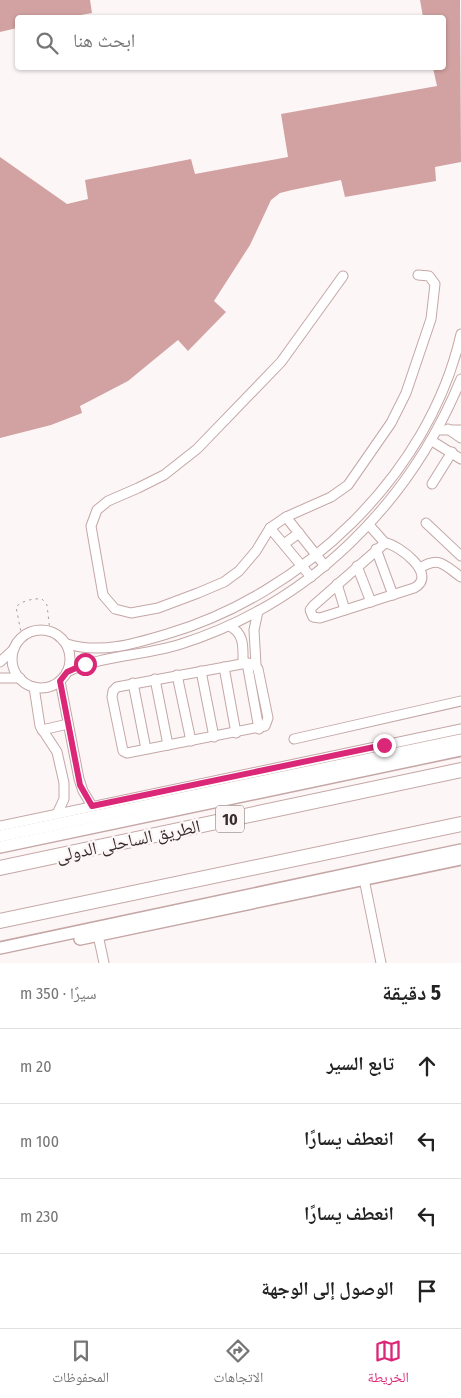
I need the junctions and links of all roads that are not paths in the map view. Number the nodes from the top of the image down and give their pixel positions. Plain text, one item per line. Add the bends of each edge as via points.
1 (418, 275) dead end
2 (343, 276) dead end
3 (461, 334) edge
4 (458, 353) edge
5 (461, 379) edge
6 (455, 394) junction
7 (461, 402) edge
8 (448, 429) junction
9 (422, 430) junction
10 (461, 430) edge
11 (434, 436) junction
12 (461, 438) edge
13 (452, 452) junction
14 (461, 459) edge
15 (394, 474) junction
16 (406, 481) junction
17 (432, 484) dead end
18 (286, 517) junction
19 (426, 523) dead end
20 (369, 525) junction
21 (270, 528) junction
22 (299, 533) junction
23 (385, 543) junction
24 (284, 544) junction
25 (376, 549) junction
26 (316, 555) junction
27 (461, 556) edge
28 (303, 566) junction
29 (325, 566) junction
30 (357, 566) junction
31 (420, 568) junction
32 (311, 577) junction
33 (461, 577) edge
34 (337, 584) junction
35 (393, 595) junction
36 (371, 602) junction
37 (346, 610) junction
38 (258, 611) junction
39 (229, 626) junction
40 (67, 644) junction
41 (255, 646) junction
42 (243, 647) junction
43 (14, 649) junction
44 (0, 662) edge
45 (249, 664) junction
46 (224, 667) junction
47 (201, 671) junction
48 (67, 672) junction
49 (177, 675) junction
50 (0, 678) edge
51 (20, 678) junction
52 (155, 679) junction
53 (60, 681) junction
54 (133, 684) junction
55 (34, 687) junction
56 (461, 701) edge
57 (68, 724) junction
58 (461, 729) edge
59 (42, 730) junction
60 (236, 733) junction
61 (214, 737) junction
62 (294, 738) dead end
63 (444, 738) junction
64 (461, 740) edge
65 (191, 741) junction
66 (168, 745) junction
67 (146, 749) junction
68 (461, 750) edge
69 (461, 770) edge
70 (92, 806) junction
71 (58, 819) junction
72 (461, 824) edge
73 (0, 826) edge
74 (0, 836) edge
75 (0, 847) edge
76 (461, 850) edge
77 (461, 859) edge
78 (0, 868) edge
79 (364, 879) junction
80 (0, 921) edge
81 (98, 935) junction
82 (0, 948) edge
83 (0, 956) edge
84 (104, 963) edge
85 (381, 963) edge

1 - 18 street via 429,276 435,284 434,306 412,377 395,415 348,485 331,497
2 - 21 street via 281,362 197,449 164,475 108,501 97,510 91,526 103,595 115,609 131,613 158,608 198,593 240,571
3 - 4 street
4 - 9 street
5 - 6 street
6 - 7 street
6 - 11 street
8 - 10 street
8 - 11 street
8 - 12 street
9 - 11 street
9 - 15 street
11 - 13 street
11 - 16 street
13 - 14 street
13 - 17 street
15 - 16 street
15 - 26 street via 355,520
16 - 20 street
18 - 21 street
18 - 22 street
19 - 27 street
20 - 23 street
20 - 29 street
21 - 24 street
22 - 24 street
22 - 26 street
23 - 25 street
23 - 31 street via 392,544
24 - 28 street
25 - 30 street
25 - 35 street
26 - 28 street
26 - 29 street
28 - 32 street
28 - 40 street via 240,606 176,632 102,650
29 - 32 street
30 - 34 street
30 - 36 street
31 - 33 street via 438,561
31 - 35 street via 423,575 418,586
32 - 38 street
34 - 37 street
34 - 37 street via 312,606 311,613 318,619
35 - 36 street
36 - 37 street
38 - 39 street
38 - 41 street
39 - 42 street via 240,634
39 - 48 street via 181,644 85,664
40 - 43 street via 50,631 35,630 22,637
40 - 48 street via 70,658
41 - 42 street
41 - 45 street
42 - 45 street
43 - 44 street
43 - 51 street via 13,664
45 - 46 street
45 - 60 street via 259,728
46 - 47 street
46 - 60 street
47 - 49 street
47 - 61 street
48 - 53 street
49 - 52 street
49 - 65 street
50 - 51 street
51 - 55 street
52 - 54 street
52 - 66 street
53 - 55 street via 48,687
53 - 57 street
54 - 67 street
54 - 67 street via 117,687 112,694 120,739 125,752
55 - 59 street
56 - 62 street
57 - 59 street
57 - 70 street via 80,785
58 - 63 street
59 - 71 street via 57,752 64,782 64,799
60 - 61 street
61 - 65 street
63 - 64 main road
63 - 70 street
63 - 71 main road
65 - 66 street
66 - 67 street
68 - 75 main road
69 - 78 highway, الطريق الساحلى الدولى / 10
70 - 71 street
71 - 73 street
71 - 74 main road
72 - 80 highway
76 - 82 main road
77 - 79 main road
79 - 81 main road
79 - 85 street
81 - 83 main road
81 - 84 street

